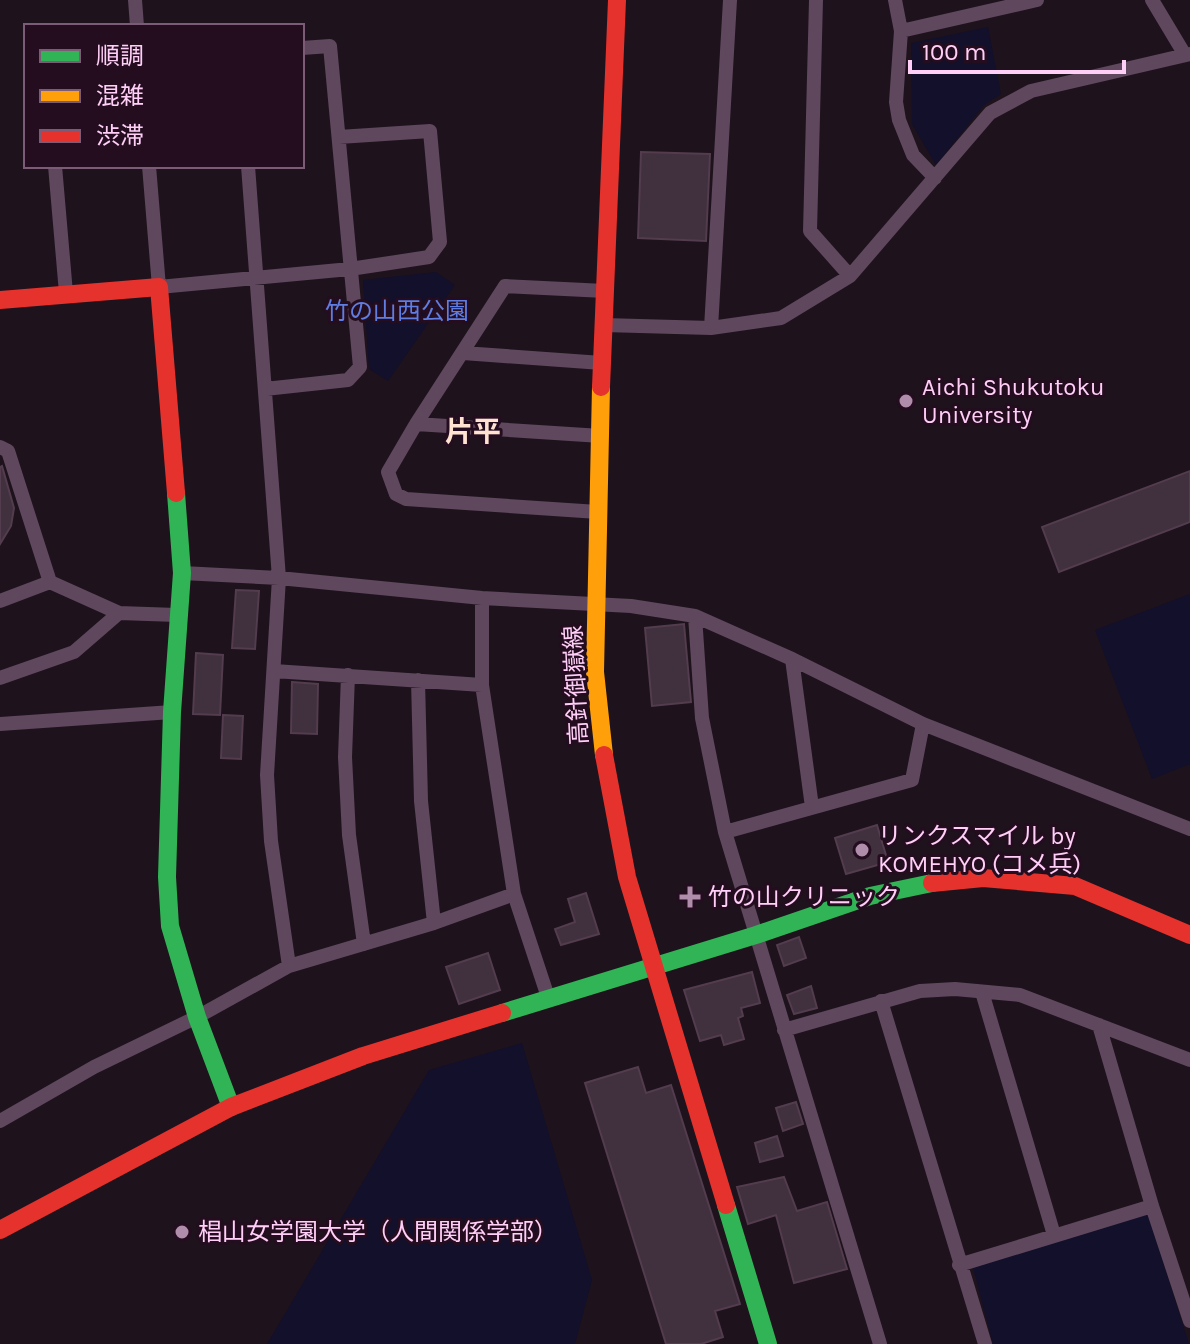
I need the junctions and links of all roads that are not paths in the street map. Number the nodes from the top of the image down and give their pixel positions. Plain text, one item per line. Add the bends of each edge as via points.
1 (135, 0) edge
2 (617, 0) edge
3 (730, 0) edge
4 (816, 0) edge
5 (895, 0) edge
6 (1037, 0) edge
7 (1152, 0) edge
8 (137, 24) edge
9 (901, 31) junction
10 (304, 48) edge
11 (1188, 54) edge
12 (339, 137) junction
13 (55, 168) edge
14 (149, 168) edge
15 (248, 168) edge
16 (935, 178) junction
17 (350, 269) junction
18 (850, 276) junction
19 (256, 278) junction
20 (159, 287) junction
21 (605, 291) junction
22 (66, 293) junction
23 (0, 300) edge
24 (604, 325) junction
25 (711, 328) junction
26 (463, 353) junction
27 (602, 363) junction
28 (265, 389) junction
29 (416, 424) junction
30 (601, 436) junction
31 (0, 447) edge
32 (598, 512) junction
33 (182, 573) junction
34 (279, 578) junction
35 (50, 582) junction
36 (482, 598) junction
37 (0, 601) edge
38 (595, 604) junction
39 (119, 613) junction
40 (177, 615) junction
41 (695, 616) junction
42 (792, 659) junction
43 (274, 671) junction
44 (348, 675) junction
45 (0, 678) edge
46 (418, 680) junction
47 (482, 685) junction
48 (172, 712) junction
49 (0, 724) edge
50 (923, 724) junction
51 (812, 807) junction
52 (1190, 829) edge
53 (725, 832) junction
54 (514, 894) junction
55 (434, 923) junction
56 (756, 935) junction
57 (1190, 935) edge
58 (364, 944) junction
59 (655, 964) junction
60 (289, 966) junction
61 (982, 992) junction
62 (548, 997) junction
63 (881, 1001) junction
64 (197, 1017) junction
65 (1099, 1025) junction
66 (784, 1030) junction
67 (1190, 1060) edge
68 (231, 1107) junction
69 (0, 1121) edge
70 (1152, 1206) junction
71 (1, 1228) edge
72 (1054, 1235) junction
73 (959, 1265) junction
74 (1190, 1321) edge
75 (768, 1344) edge
76 (880, 1344) edge
77 (985, 1344) edge

1 - 8 street
2 - 21 street, 高針御嶽線
3 - 25 street
4 - 18 street via 810,231
5 - 9 street
6 - 9 street
7 - 11 street
9 - 16 street via 899,120 913,155
10 - 12 street via 330,46
11 - 16 street via 1031,91 990,113
12 - 17 street
12 - 17 street via 430,131 440,242 429,257
13 - 22 street
14 - 20 street
15 - 19 street
16 - 18 street
17 - 19 street
17 - 28 street via 360,367 348,380
18 - 25 street via 781,318
19 - 20 street
19 - 28 street
20 - 22 street
20 - 33 street
21 - 24 street, 高針御嶽線
21 - 26 street via 505,286
22 - 23 street
24 - 25 street
24 - 27 street, 高針御嶽線
26 - 27 street
26 - 29 street
27 - 30 street, 高針御嶽線
28 - 34 street
29 - 30 street
29 - 32 street via 388,472 396,494 406,499
30 - 32 street, 高針御嶽線
31 - 35 street via 8,451
32 - 38 street, 高針御嶽線
33 - 34 street
33 - 40 street
34 - 36 street
34 - 43 street
35 - 37 street
35 - 39 street
36 - 38 street
36 - 47 street
38 - 41 street
38 - 59 street, 高針御嶽線 via 597,707 613,810 627,877
39 - 40 street
39 - 45 street via 74,652
40 - 48 street
41 - 42 street
41 - 53 street via 702,718
42 - 50 street
42 - 51 street
43 - 44 street
43 - 60 street via 267,775
44 - 46 street
44 - 58 street via 349,835
46 - 47 street
46 - 55 street via 421,801
47 - 54 street
48 - 49 street
48 - 64 street via 170,926
50 - 51 street via 912,780
50 - 52 street
51 - 53 street
53 - 56 street
54 - 55 street
54 - 62 street
55 - 58 street
56 - 57 street via 912,885 983,878 1075,886
56 - 59 street
56 - 66 street
58 - 60 street
59 - 62 street
59 - 75 street, 高針御嶽線
60 - 64 street
61 - 63 street via 920,991
61 - 65 street via 1020,995
61 - 72 street
62 - 68 street via 363,1056
63 - 66 street
63 - 73 street
64 - 68 street
64 - 69 street
65 - 67 street
65 - 70 street
66 - 76 street
68 - 71 street
70 - 72 street
70 - 74 street
72 - 73 street
73 - 77 street

